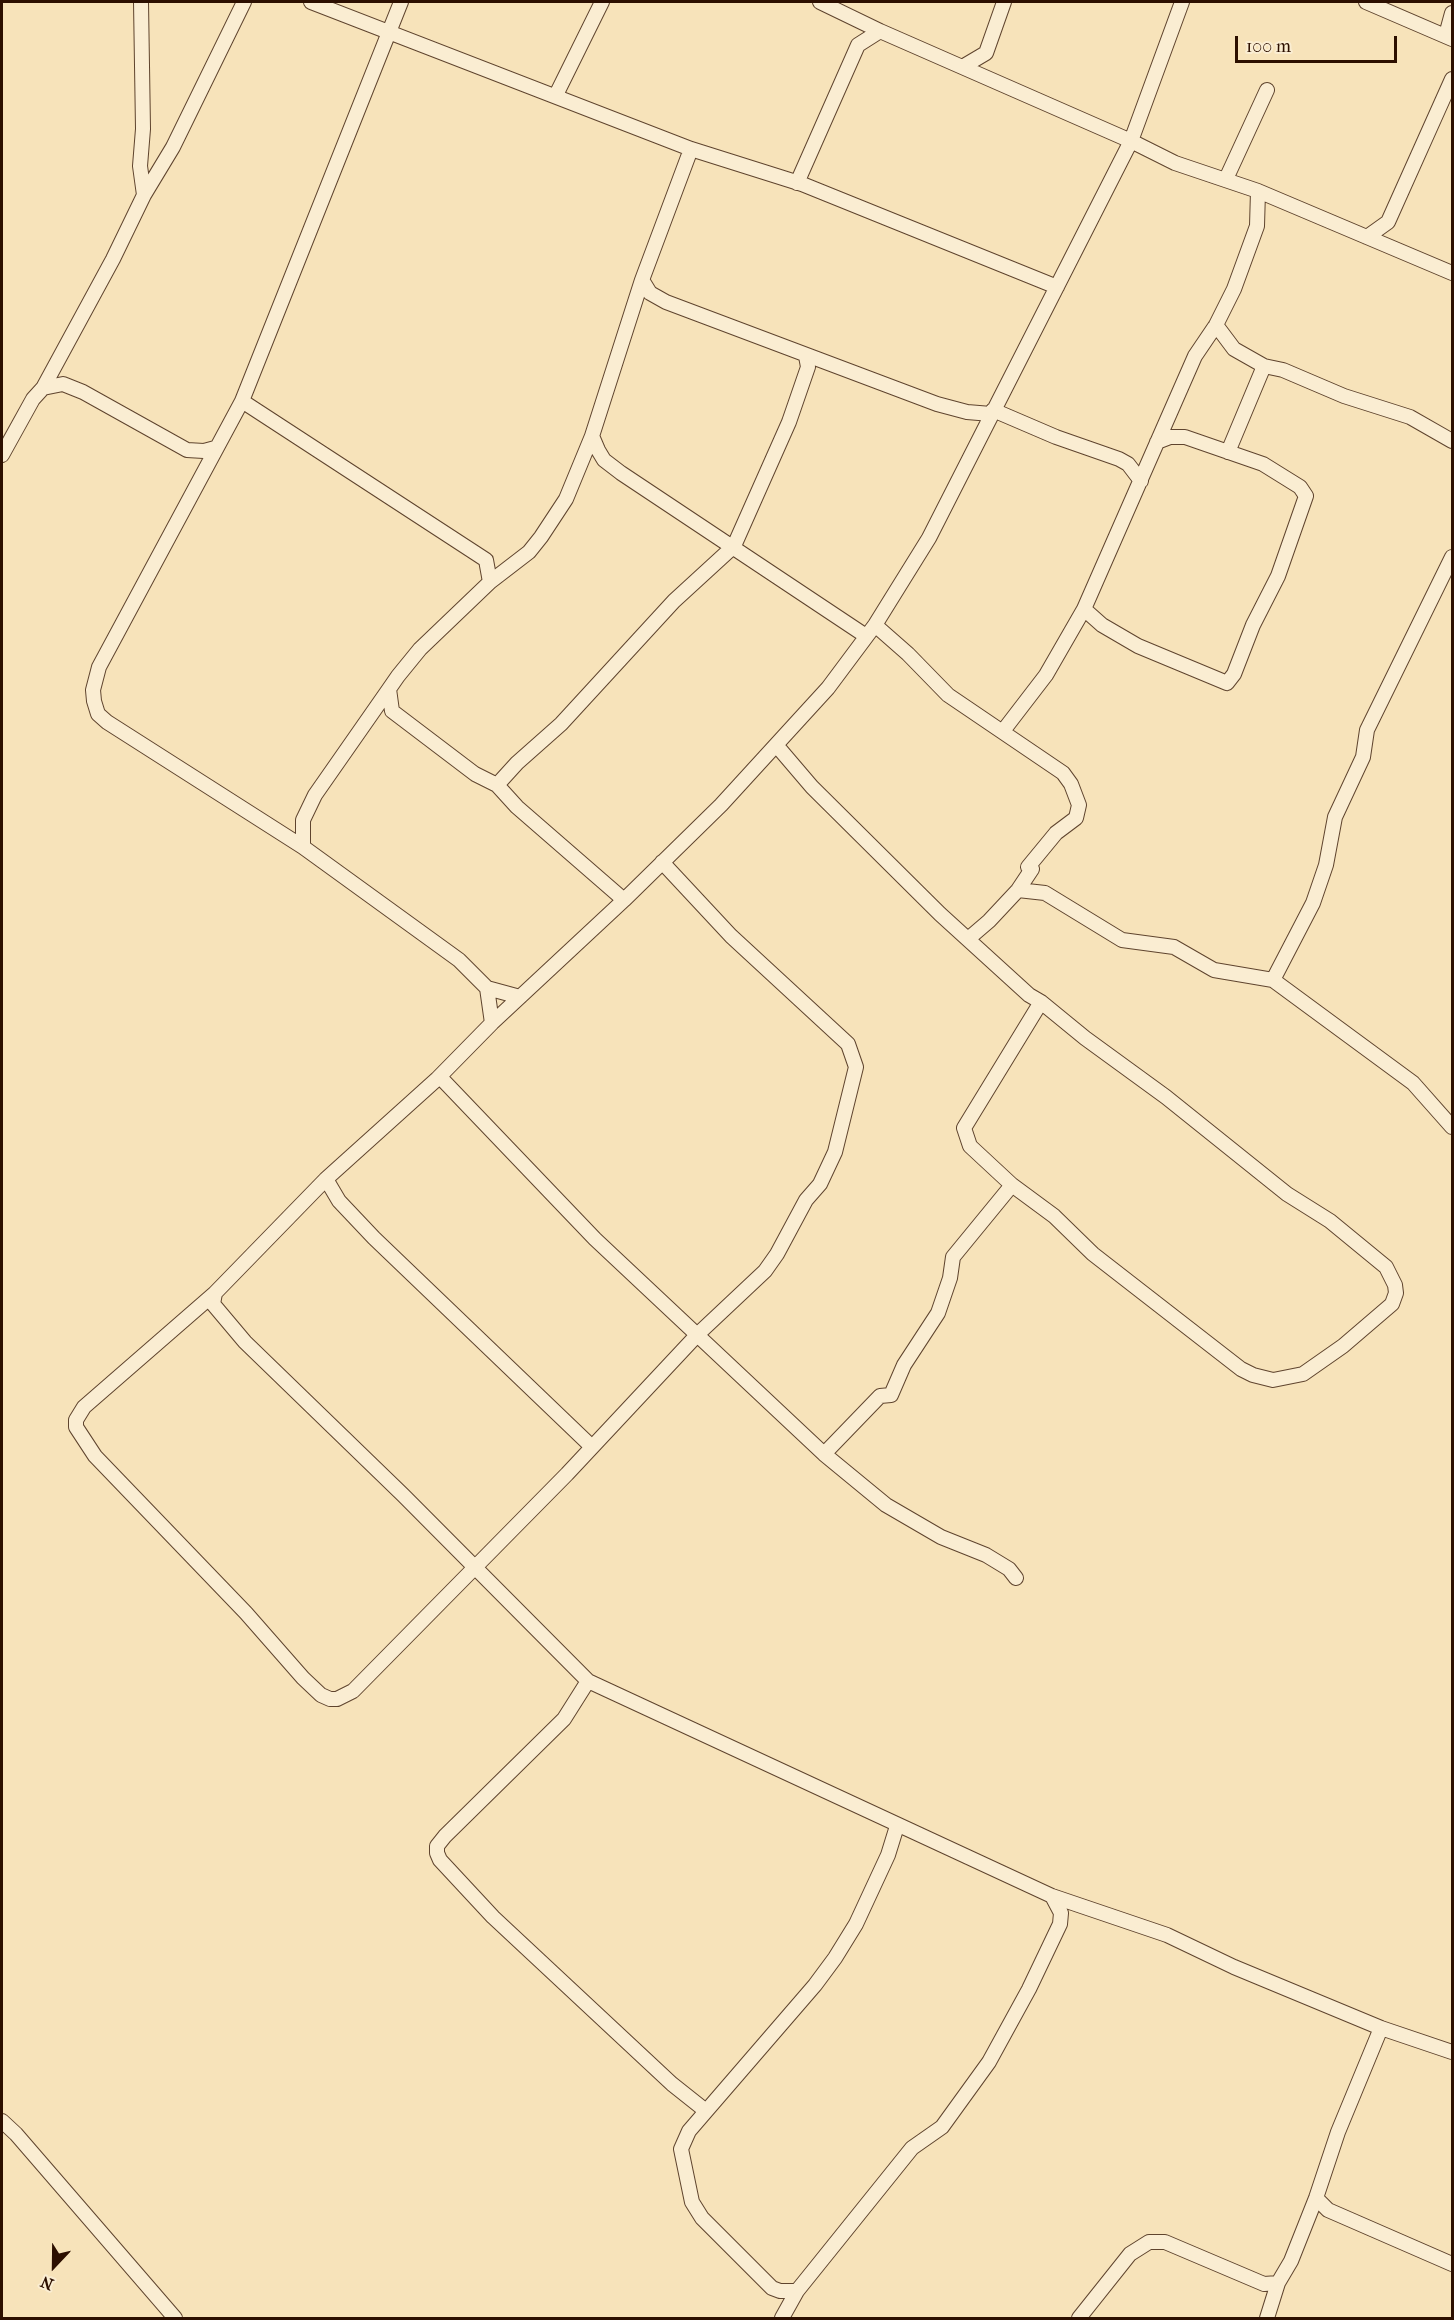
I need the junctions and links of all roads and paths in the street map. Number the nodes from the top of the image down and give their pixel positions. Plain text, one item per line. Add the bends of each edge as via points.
1 (141, 2) edge
2 (244, 2) edge
3 (311, 2) edge
4 (400, 2) edge
5 (602, 2) edge
6 (820, 2) edge
7 (1005, 2) edge
8 (1182, 2) edge
9 (1366, 2) edge
10 (1452, 14) edge
11 (880, 31) junction
12 (388, 33) junction
13 (1449, 37) edge
14 (986, 53) junction
15 (964, 66) junction
16 (1452, 79) edge
17 (994, 80) junction
18 (1267, 90) dead end
19 (556, 96) junction
20 (1131, 141) junction
21 (691, 149) junction
22 (1226, 179) junction
23 (797, 183) junction
24 (1258, 191) junction
25 (144, 195) junction
26 (1367, 237) junction
27 (1452, 273) edge
28 (642, 280) junction
29 (1057, 287) junction
30 (1216, 325) junction
31 (812, 361) junction
32 (1264, 366) junction
33 (43, 388) junction
34 (242, 401) junction
35 (992, 412) junction
36 (1169, 416) junction
37 (592, 436) junction
38 (1185, 437) junction
39 (1452, 441) edge
40 (1157, 442) junction
41 (215, 448) junction
42 (1228, 452) junction
43 (2, 455) edge
44 (1150, 460) junction
45 (1128, 464) junction
46 (1141, 482) junction
47 (734, 546) junction
48 (1452, 557) edge
49 (486, 560) junction
50 (512, 566) junction
51 (490, 582) junction
52 (1084, 609) junction
53 (870, 631) junction
54 (389, 689) junction
55 (375, 710) junction
56 (392, 711) junction
57 (1003, 731) junction
58 (777, 746) junction
59 (497, 785) junction
60 (303, 820) junction
61 (279, 832) junction
62 (303, 847) junction
63 (662, 862) junction
64 (1018, 890) junction
65 (624, 900) junction
66 (968, 939) junction
67 (1273, 980) junction
68 (487, 988) junction
69 (520, 997) junction
70 (1041, 1002) junction
71 (492, 1023) junction
72 (440, 1077) junction
73 (1452, 1127) edge
74 (326, 1179) junction
75 (1012, 1185) junction
76 (215, 1293) junction
77 (698, 1334) junction
78 (591, 1446) junction
79 (824, 1454) junction
80 (476, 1568) junction
81 (1016, 1578) dead end
82 (588, 1681) junction
83 (897, 1826) junction
84 (1052, 1896) junction
85 (1381, 2028) junction
86 (1452, 2052) edge
87 (706, 2111) junction
88 (2, 2121) edge
89 (1316, 2198) junction
90 (1452, 2264) edge
91 (1278, 2283) junction
92 (797, 2291) junction
93 (175, 2319) edge
94 (782, 2319) edge
95 (1079, 2319) edge
96 (1267, 2319) edge

1 - 25 street via 140,166
2 - 25 street via 183,128
3 - 12 street
4 - 12 street
5 - 19 street
6 - 11 street
7 - 14 street
8 - 20 street
9 - 13 street
10 - 13 street
11 - 15 street
11 - 23 street via 858,45
12 - 19 street
12 - 34 street
14 - 15 street
14 - 17 street
15 - 17 street
16 - 26 street via 1388,222
17 - 20 street
18 - 22 street
19 - 21 street
20 - 22 street via 1175,163
20 - 29 street
21 - 23 street
21 - 28 street
22 - 24 street
23 - 29 street
24 - 26 street
24 - 30 street via 1257,226
25 - 33 street
26 - 27 street
28 - 31 street via 650,293 666,302
28 - 37 street
29 - 35 street
30 - 32 street via 1234,350
30 - 36 street via 1195,356
31 - 35 street via 949,408
31 - 47 street
32 - 39 street via 1410,417
32 - 42 street
33 - 41 street via 63,384 83,392 187,450 204,452
33 - 43 street
34 - 41 street
34 - 49 street
35 - 45 street
35 - 53 street via 929,538
36 - 38 street
36 - 40 street
37 - 47 street via 604,460
37 - 50 street via 566,499 541,537
38 - 40 street
38 - 42 street
40 - 44 street
41 - 61 street via 99,667 94,701 98,714 107,722
42 - 52 street via 1263,465 1300,487 1306,496 1278,576 1231,680 1218,682 1138,646 1102,625
44 - 45 street
44 - 46 street
45 - 46 street
46 - 52 street
47 - 53 street
47 - 59 street via 674,602 561,724
48 - 67 street via 1367,730 1363,757 1335,816 1326,865 1313,903
49 - 50 street
49 - 51 street
50 - 51 street
51 - 54 street via 420,649
52 - 57 street via 1046,675
53 - 57 street via 908,654 948,695
53 - 58 street via 828,688
54 - 55 street
54 - 56 street
55 - 56 street
55 - 60 street via 321,786
56 - 59 street via 475,774
57 - 64 street via 1063,773 1079,805 1076,818 1056,833 1028,867 1032,869
58 - 63 street
58 - 66 street via 813,787
59 - 65 street
60 - 61 street
60 - 62 street
61 - 62 street
62 - 68 street via 459,960
63 - 65 street
63 - 77 street via 731,936 848,1044 856,1067 836,1152 820,1184 806,1200 765,1271
64 - 66 street
64 - 67 street via 1045,893 1122,940 1174,947 1214,970
65 - 69 street
66 - 70 street
67 - 73 street via 1413,1083
68 - 69 street
68 - 71 street
69 - 71 street
70 - 75 street via 964,1128 970,1146
70 - 75 street via 1287,1194 1330,1221 1386,1267 1396,1293 1392,1304 1343,1346 1303,1374 1273,1380 1241,1369 1093,1254 1054,1216
71 - 72 street
72 - 74 street
72 - 77 street via 595,1239
74 - 76 street
74 - 78 street via 339,1201 374,1238
75 - 79 street via 953,1257 938,1312 904,1365 891,1395 880,1396
76 - 80 street via 213,1304 245,1342
76 - 80 street via 84,1407 76,1427 95,1456 303,1678 330,1699 353,1691
77 - 78 street
77 - 79 street
78 - 80 street
79 - 81 street via 886,1505 941,1537 986,1555 1010,1569
80 - 82 street
82 - 83 street
82 - 87 street via 564,1719 445,1836 437,1853 493,1917
83 - 84 street
83 - 87 street via 856,1924 835,1958
84 - 85 street via 1167,1935
84 - 92 street via 1061,1913 1060,1924 983,2071 942,2127 912,2148
85 - 86 street
85 - 89 street via 1338,2132
87 - 92 street via 689,2131 681,2149 692,2202 702,2218 772,2288
88 - 93 street
89 - 90 street via 1328,2210
89 - 91 street
91 - 95 street via 1264,2284 1165,2242 1149,2242 1130,2254
91 - 96 street
92 - 94 street

